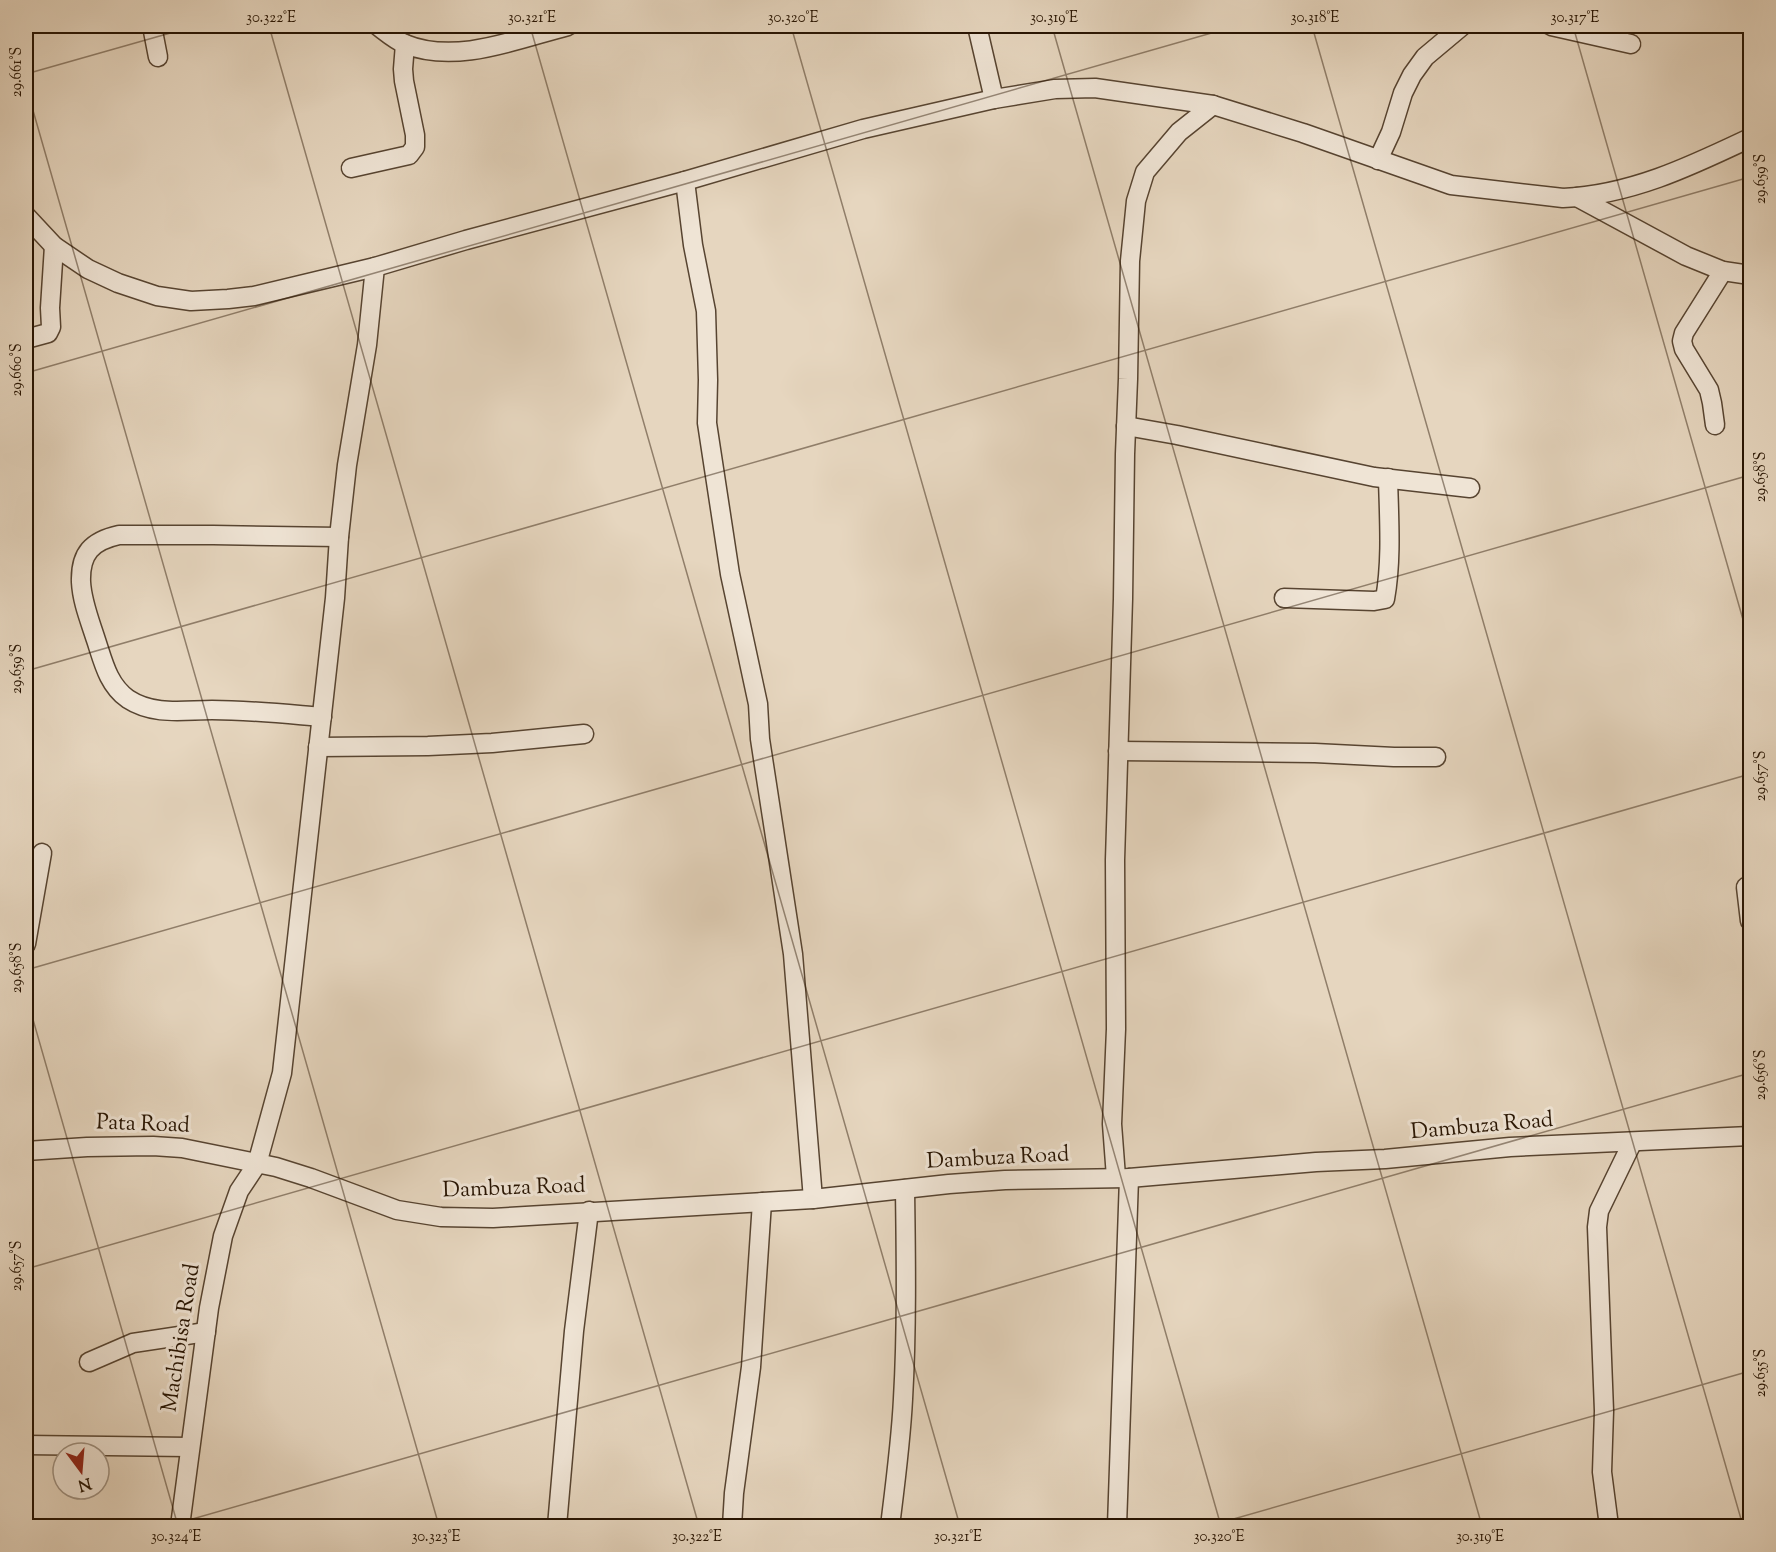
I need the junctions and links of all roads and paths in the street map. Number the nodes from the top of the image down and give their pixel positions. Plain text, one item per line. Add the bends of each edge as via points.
1 (152, 26) edge
2 (378, 26) edge
3 (568, 26) edge
4 (977, 26) edge
5 (1462, 26) edge
6 (1551, 26) edge
7 (405, 44) junction
8 (1631, 44) dead end
9 (158, 57) dead end
10 (994, 99) junction
11 (1213, 105) junction
12 (1750, 138) edge
13 (1378, 160) junction
14 (351, 168) dead end
15 (685, 181) junction
16 (1577, 197) junction
17 (26, 216) edge
18 (54, 246) junction
19 (375, 267) junction
20 (1723, 272) junction
21 (1750, 275) edge
22 (26, 339) edge
23 (1715, 425) dead end
24 (1126, 426) junction
25 (1388, 478) junction
26 (1470, 488) dead end
27 (339, 537) junction
28 (1284, 598) dead end
29 (322, 717) junction
30 (584, 734) dead end
31 (318, 747) junction
32 (1118, 751) junction
33 (1436, 757) dead end
34 (42, 853) dead end
35 (1746, 887) dead end
36 (1750, 921) edge
37 (26, 944) edge
38 (1750, 1136) edge
39 (1632, 1143) junction
40 (26, 1151) edge
41 (257, 1164) junction
42 (1122, 1177) junction
43 (905, 1189) junction
44 (813, 1199) junction
45 (762, 1202) junction
46 (589, 1211) junction
47 (206, 1332) junction
48 (88, 1362) dead end
49 (26, 1445) edge
50 (189, 1447) junction
51 (891, 1518) dead end
52 (180, 1527) edge
53 (557, 1527) edge
54 (732, 1527) edge
55 (1117, 1527) edge
56 (1609, 1527) edge

1 - 9 street
2 - 7 street
3 - 7 street via 478,50 451,53
4 - 10 street
5 - 13 street via 1425,57 1412,75
6 - 8 street
7 - 14 street via 403,69 415,147 409,155
10 - 11 street via 1055,89 1095,88
10 - 15 street via 863,129
11 - 13 street
11 - 24 street via 1170,141 1141,179 1130,261
12 - 16 street via 1648,183
13 - 16 street via 1451,185
15 - 19 street
15 - 44 street via 706,310 707,423 729,565 758,704 761,748 794,954
16 - 20 street
17 - 18 street
18 - 19 street via 118,283 157,296 190,301 254,296
18 - 22 street via 51,327 48,333
19 - 27 street, Machibisa Road
20 - 21 street
20 - 23 street via 1682,341 1709,390
24 - 25 street
24 - 32 street
25 - 26 street
25 - 28 street via 1385,599
27 - 29 street, Machibisa Road
27 - 29 street via 119,535 94,544 82,566 84,602 108,676 127,698 157,710 176,712 212,710
29 - 31 street, Machibisa Road
30 - 31 street via 439,746
31 - 41 street, Machibisa Road via 282,1073
32 - 33 street
32 - 42 street via 1112,1124
34 - 37 street
35 - 36 street
38 - 39 street, Dambuza Road
39 - 42 street, Dambuza Road via 1510,1147
39 - 56 street via 1599,1211 1597,1227 1604,1411 1602,1472
40 - 41 street, Pata Road via 153,1146
41 - 46 street, Dambuza Road via 302,1175 413,1214 481,1218
41 - 47 street, Machibisa Road via 240,1191 223,1236
42 - 43 street, Dambuza Road via 1005,1180
42 - 55 street
43 - 44 street, Dambuza Road
43 - 51 street via 903,1398
44 - 45 street, Dambuza Road
45 - 46 street, Dambuza Road
45 - 54 street via 751,1366
46 - 53 street
47 - 48 street via 133,1343
47 - 50 street, Machibisa Road
49 - 50 street
50 - 52 street, Machibisa Road

